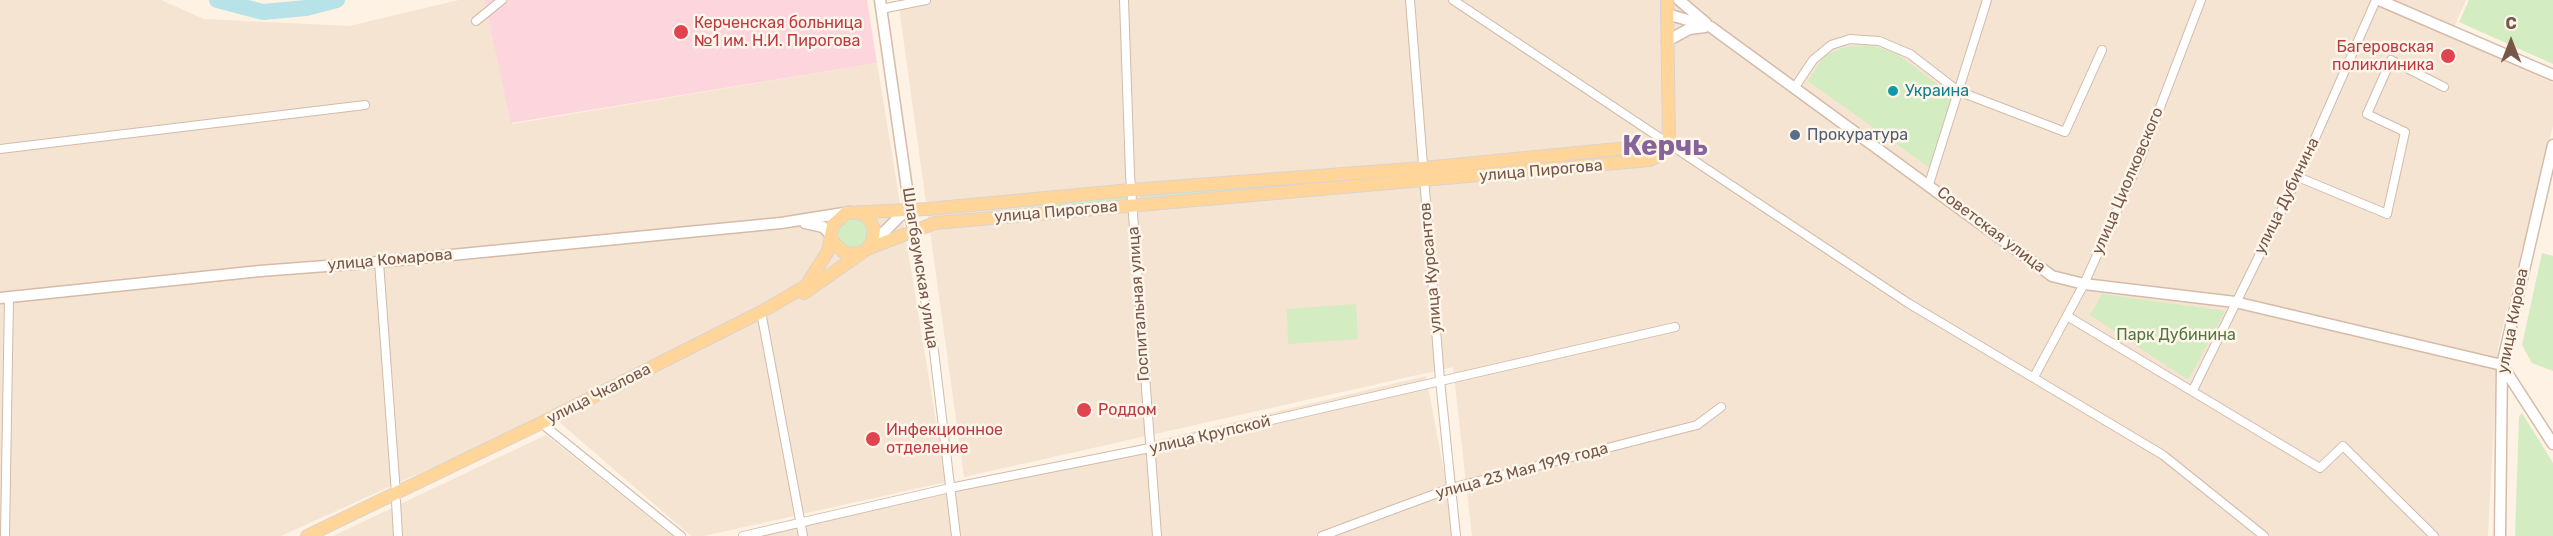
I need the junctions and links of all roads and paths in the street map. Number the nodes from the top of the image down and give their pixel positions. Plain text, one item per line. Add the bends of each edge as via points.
1 (502, 0) edge
2 (926, 0) edge
3 (1124, 0) edge
4 (1410, 0) edge
5 (1453, 0) edge
6 (1667, 0) edge
7 (1679, 0) edge
8 (1987, 0) edge
9 (2201, 0) edge
10 (2378, 0) edge
11 (880, 4) edge
12 (1667, 14) junction
13 (476, 21) dead end
14 (1711, 27) junction
15 (1667, 41) junction
16 (2102, 51) dead end
17 (2553, 75) edge
18 (1795, 87) junction
19 (2444, 87) dead end
20 (1958, 91) junction
21 (366, 105) dead end
22 (1669, 144) junction
23 (2553, 145) edge
24 (0, 149) edge
25 (1423, 168) junction
26 (2298, 177) junction
27 (1424, 181) junction
28 (1929, 184) junction
29 (1131, 190) junction
30 (1132, 206) junction
31 (910, 211) junction
32 (853, 212) junction
33 (781, 223) junction
34 (913, 231) junction
35 (832, 238) junction
36 (865, 251) junction
37 (379, 262) junction
38 (2084, 284) junction
39 (807, 288) junction
40 (4, 298) edge
41 (2235, 302) junction
42 (762, 314) junction
43 (2067, 316) junction
44 (1675, 327) dead end
45 (2502, 365) junction
46 (2034, 377) junction
47 (1440, 380) junction
48 (2193, 390) junction
49 (1721, 407) dead end
50 (544, 425) junction
51 (2553, 444) edge
52 (1150, 448) junction
53 (950, 488) junction
54 (1451, 488) junction
55 (396, 498) junction
56 (801, 524) junction
57 (4, 536) edge
58 (307, 536) edge
59 (319, 536) edge
60 (398, 536) edge
61 (681, 536) edge
62 (742, 536) edge
63 (803, 536) edge
64 (956, 536) edge
65 (1157, 536) edge
66 (1322, 536) edge
67 (1456, 536) edge
68 (2264, 536) edge
69 (2434, 536) edge
70 (2500, 536) edge

1 - 13 street
2 - 11 street
3 - 29 street, Госпитальная улица
4 - 25 street, улица Курсантов
5 - 22 street
6 - 12 main road
7 - 14 main road
8 - 20 street
9 - 38 street, улица Циолковского via 2141,157
10 - 17 main road
10 - 26 street, улица Дубинина
11 - 31 main road, Шлагбаумская улица
12 - 14 main road, Советская улица
12 - 15 main road
14 - 15 main road via 1689,29
14 - 18 main road, Советская улица
15 - 22 main road
16 - 20 street via 2065,132
18 - 20 street via 1822,51 1840,42 1864,39 1893,45 1910,54
18 - 28 main road, Советская улица
19 - 26 street via 2391,60 2367,114 2405,132 2387,214
20 - 28 street
21 - 24 street
22 - 25 main road, улица Пирогова
22 - 27 main road, улица Пирогова via 1650,160
22 - 46 street via 1908,303
23 - 45 main road, улица Кирова
25 - 27 street, улица Курсантов
25 - 29 main road, улица Пирогова
26 - 41 street, улица Дубинина
27 - 30 main road, улица Пирогова
27 - 47 street, улица Курсантов
28 - 38 main road, Советская улица via 2052,276
29 - 30 street, Госпитальная улица
29 - 31 main road, улица Пирогова
30 - 34 main road, улица Пирогова via 935,223
30 - 52 street, Госпитальная улица
31 - 32 main road, улица Комарова
31 - 34 main road, Шлагбаумская улица
31 - 36 main road
32 - 33 main road, улица Комарова
32 - 35 main road, улица Чкалова via 837,219
32 - 36 main road via 869,218 874,229 872,242
33 - 35 main road, улица Комарова via 816,224
33 - 37 main road, улица Комарова
34 - 36 main road, улица Пирогова
34 - 53 street, Шлагбаумская улица via 934,351
35 - 36 main road via 846,254
35 - 39 main road, улица Чкалова
36 - 39 main road, улица Чкалова
37 - 40 main road, улица Комарова
37 - 55 street
38 - 41 main road, Советская улица
38 - 43 street, улица Циолковского
39 - 42 main road, улица Чкалова
40 - 57 street
41 - 45 main road, Советская улица
41 - 48 street, улица Дубинина
42 - 50 main road, улица Чкалова
42 - 56 street
43 - 46 street, улица Циолковского
43 - 48 street
44 - 47 street, улица Крупской
45 - 51 main road
45 - 70 main road, улица Кирова
46 - 68 street via 2163,455
47 - 52 street, улица Крупской
47 - 54 street, улица Курсантов
48 - 69 street via 2320,468 2343,446
49 - 54 street, улица 23 Мая 1919 года via 1697,425
50 - 55 main road, улица Чкалова
50 - 61 street
52 - 53 street, улица Крупской
52 - 65 street, Госпитальная улица
53 - 56 street, улица Крупской
53 - 64 street, Шлагбаумская улица
54 - 66 street, улица 23 Мая 1919 года
54 - 67 street, улица Курсантов
55 - 58 main road, улица Чкалова
55 - 59 main road, улица Чкалова
55 - 60 street
56 - 62 street, улица Крупской
56 - 63 street

